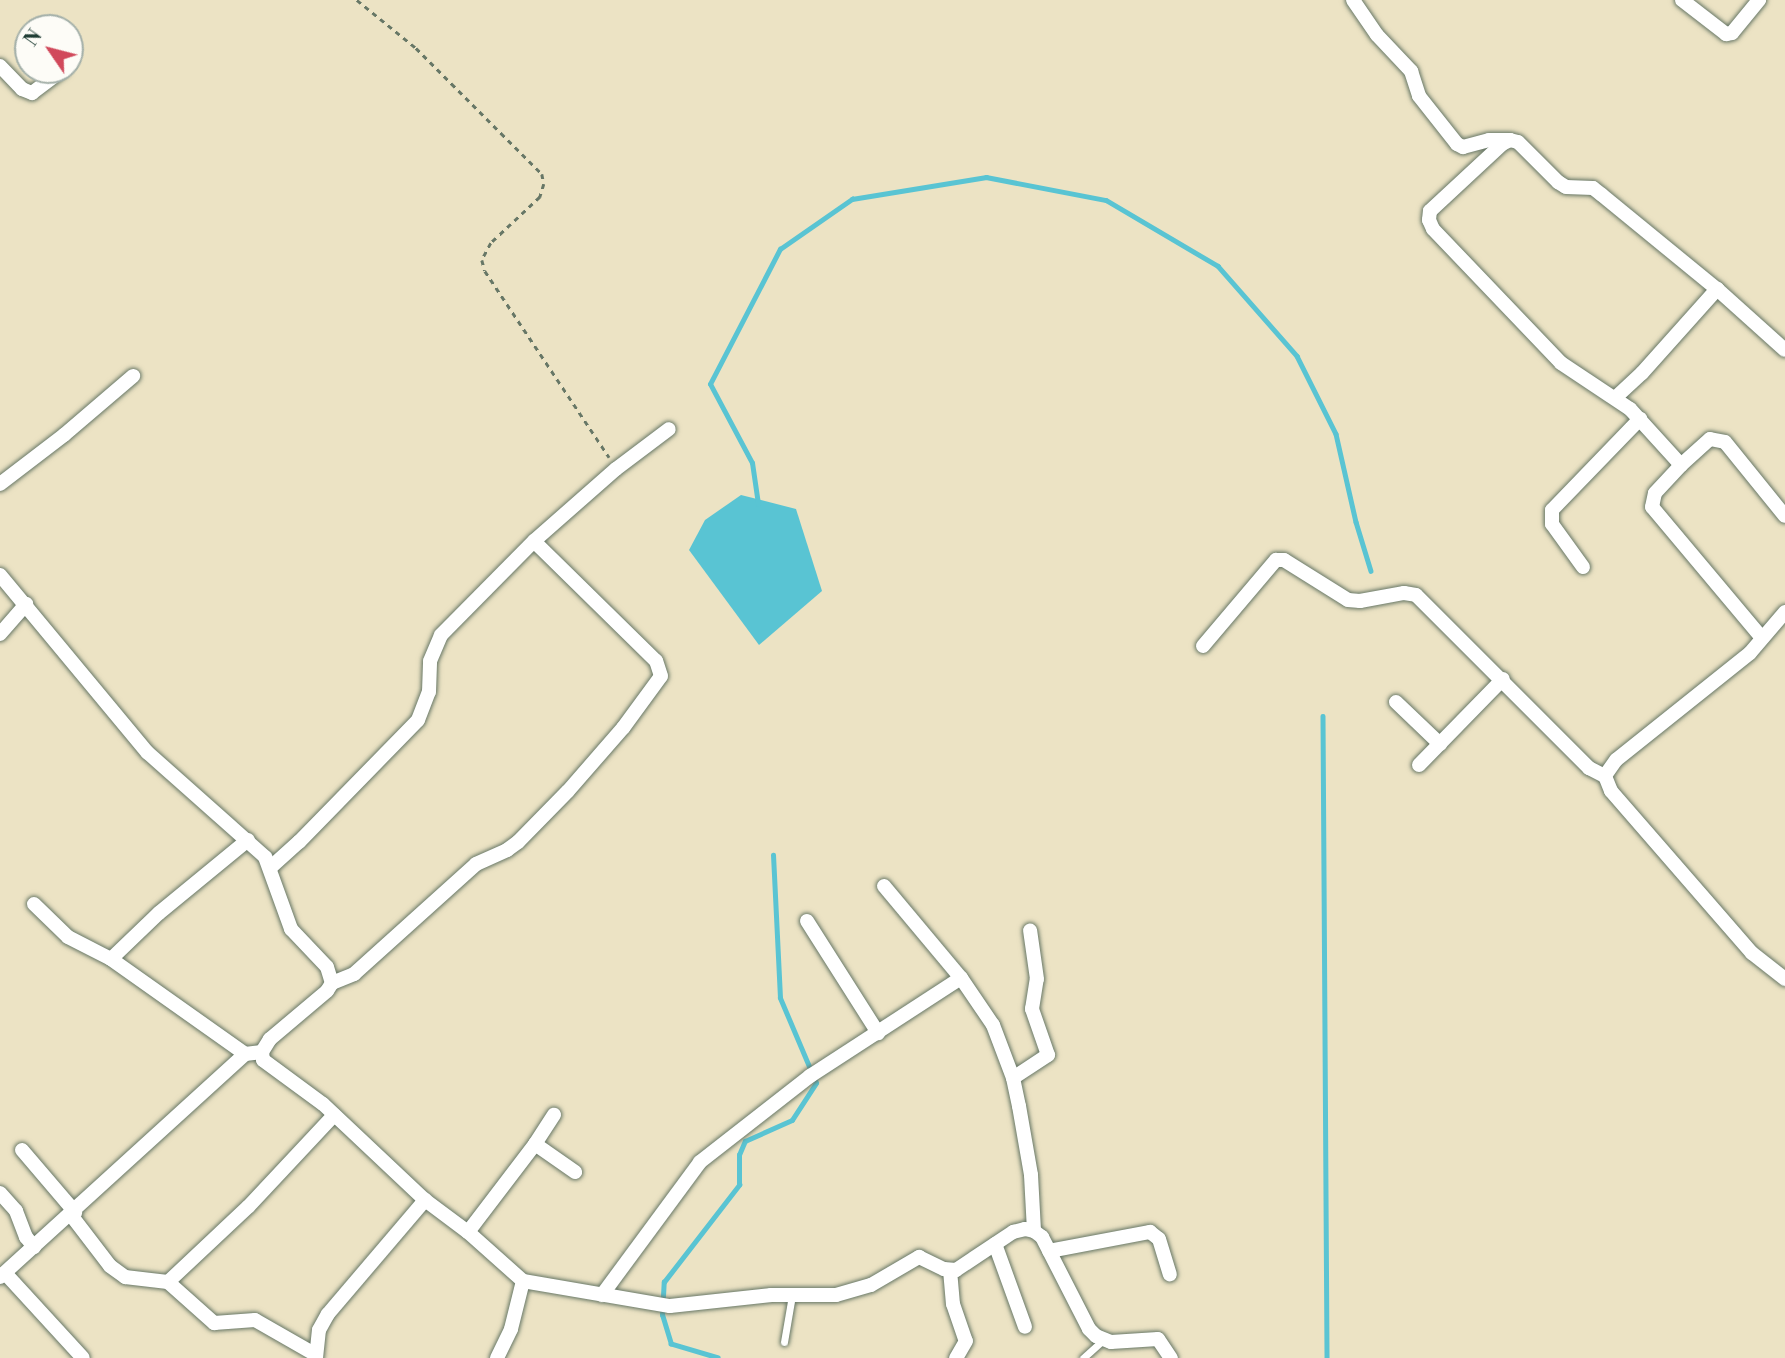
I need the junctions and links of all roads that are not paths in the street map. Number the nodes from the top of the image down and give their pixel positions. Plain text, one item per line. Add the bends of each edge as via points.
1 (1353, 0) edge
2 (1682, 0) edge
3 (1759, 0) edge
4 (0, 66) edge
5 (14, 81) edge
6 (17, 84) edge
7 (44, 84) edge
8 (1510, 140) junction
9 (1717, 289) junction
10 (1785, 350) edge
11 (133, 376) dead end
12 (1615, 398) junction
13 (1640, 419) junction
14 (669, 429) dead end
15 (1681, 465) junction
16 (0, 484) edge
17 (1785, 516) edge
18 (534, 541) junction
19 (1583, 567) dead end
20 (0, 575) edge
21 (26, 604) junction
22 (1785, 612) edge
23 (0, 634) edge
24 (1762, 638) junction
25 (1203, 646) dead end
26 (1503, 679) junction
27 (1396, 702) dead end
28 (1440, 744) junction
29 (1419, 765) dead end
30 (1605, 776) junction
31 (248, 840) junction
32 (271, 867) junction
33 (884, 886) dead end
34 (34, 904) dead end
35 (807, 920) dead end
36 (1030, 930) dead end
37 (111, 960) junction
38 (961, 978) junction
39 (1785, 979) edge
40 (332, 983) junction
41 (878, 1033) junction
42 (262, 1052) junction
43 (245, 1054) junction
44 (1013, 1078) junction
45 (334, 1115) junction
46 (554, 1115) dead end
47 (535, 1144) junction
48 (22, 1150) dead end
49 (575, 1172) dead end
50 (0, 1192) edge
51 (425, 1200) junction
52 (73, 1214) junction
53 (1034, 1231) junction
54 (468, 1232) junction
55 (995, 1244) junction
56 (34, 1247) junction
57 (1049, 1251) junction
58 (950, 1270) junction
59 (1170, 1273) dead end
60 (2, 1275) edge
61 (523, 1281) junction
62 (168, 1282) junction
63 (792, 1295) junction
64 (602, 1296) junction
65 (1025, 1326) dead end
66 (1103, 1340) junction
67 (784, 1342) dead end
68 (316, 1356) edge
69 (83, 1358) edge
70 (497, 1358) edge
71 (956, 1358) edge
72 (1083, 1358) edge
73 (1171, 1358) edge

1 - 8 street via 1377,35 1411,71 1419,96 1457,144
2 - 3 street via 1726,34 1732,33
4 - 5 street
6 - 7 street via 32,93
8 - 9 street via 1525,148 1566,187 1593,188
8 - 12 street via 1435,204 1429,220 1561,363
9 - 10 street
9 - 12 street
11 - 16 street
12 - 13 street
13 - 15 street
13 - 19 street via 1552,510 1552,524
14 - 18 street
15 - 17 street via 1710,439 1725,442
15 - 24 street via 1655,493 1652,507
18 - 32 street via 441,635 430,661 429,692 418,720
18 - 40 street via 656,661 661,676 616,736 518,842 468,870 354,974
20 - 21 street
21 - 23 street
21 - 31 street via 148,753
22 - 24 street
24 - 30 street via 1716,682 1616,760
25 - 26 street via 1276,560 1348,600 1416,595
26 - 28 street
26 - 30 street via 1589,768
27 - 28 street
28 - 29 street
30 - 39 street via 1611,791 1752,953
31 - 32 street
31 - 37 street via 159,913
32 - 40 street via 291,929 327,967
33 - 38 street
34 - 37 street via 68,937
35 - 41 street
36 - 44 street via 1037,979 1032,1009 1048,1055
37 - 43 street
38 - 41 street
38 - 44 street via 993,1024
40 - 42 street via 270,1039
41 - 64 street via 814,1074 700,1162
42 - 43 street
42 - 45 street via 268,1066
43 - 52 street
44 - 53 street via 1031,1175
45 - 51 street
45 - 62 street via 248,1207
46 - 47 street
47 - 49 street
47 - 54 street
48 - 52 street
50 - 56 street via 16,1211
51 - 54 street
51 - 68 street via 328,1314 319,1330
52 - 56 street
52 - 62 street via 117,1272 130,1279
53 - 55 street via 1013,1232
53 - 57 street
54 - 61 street
55 - 58 street
55 - 65 street
56 - 60 street
57 - 59 street via 1150,1232 1159,1239
57 - 66 street via 1089,1329
58 - 63 street via 919,1257 852,1293
58 - 71 street via 953,1304 966,1341
60 - 69 street
61 - 64 street
61 - 70 street via 511,1329
62 - 68 street via 214,1323 256,1320
63 - 64 street via 662,1304
63 - 67 lane
66 - 72 lane
66 - 73 street via 1158,1339

